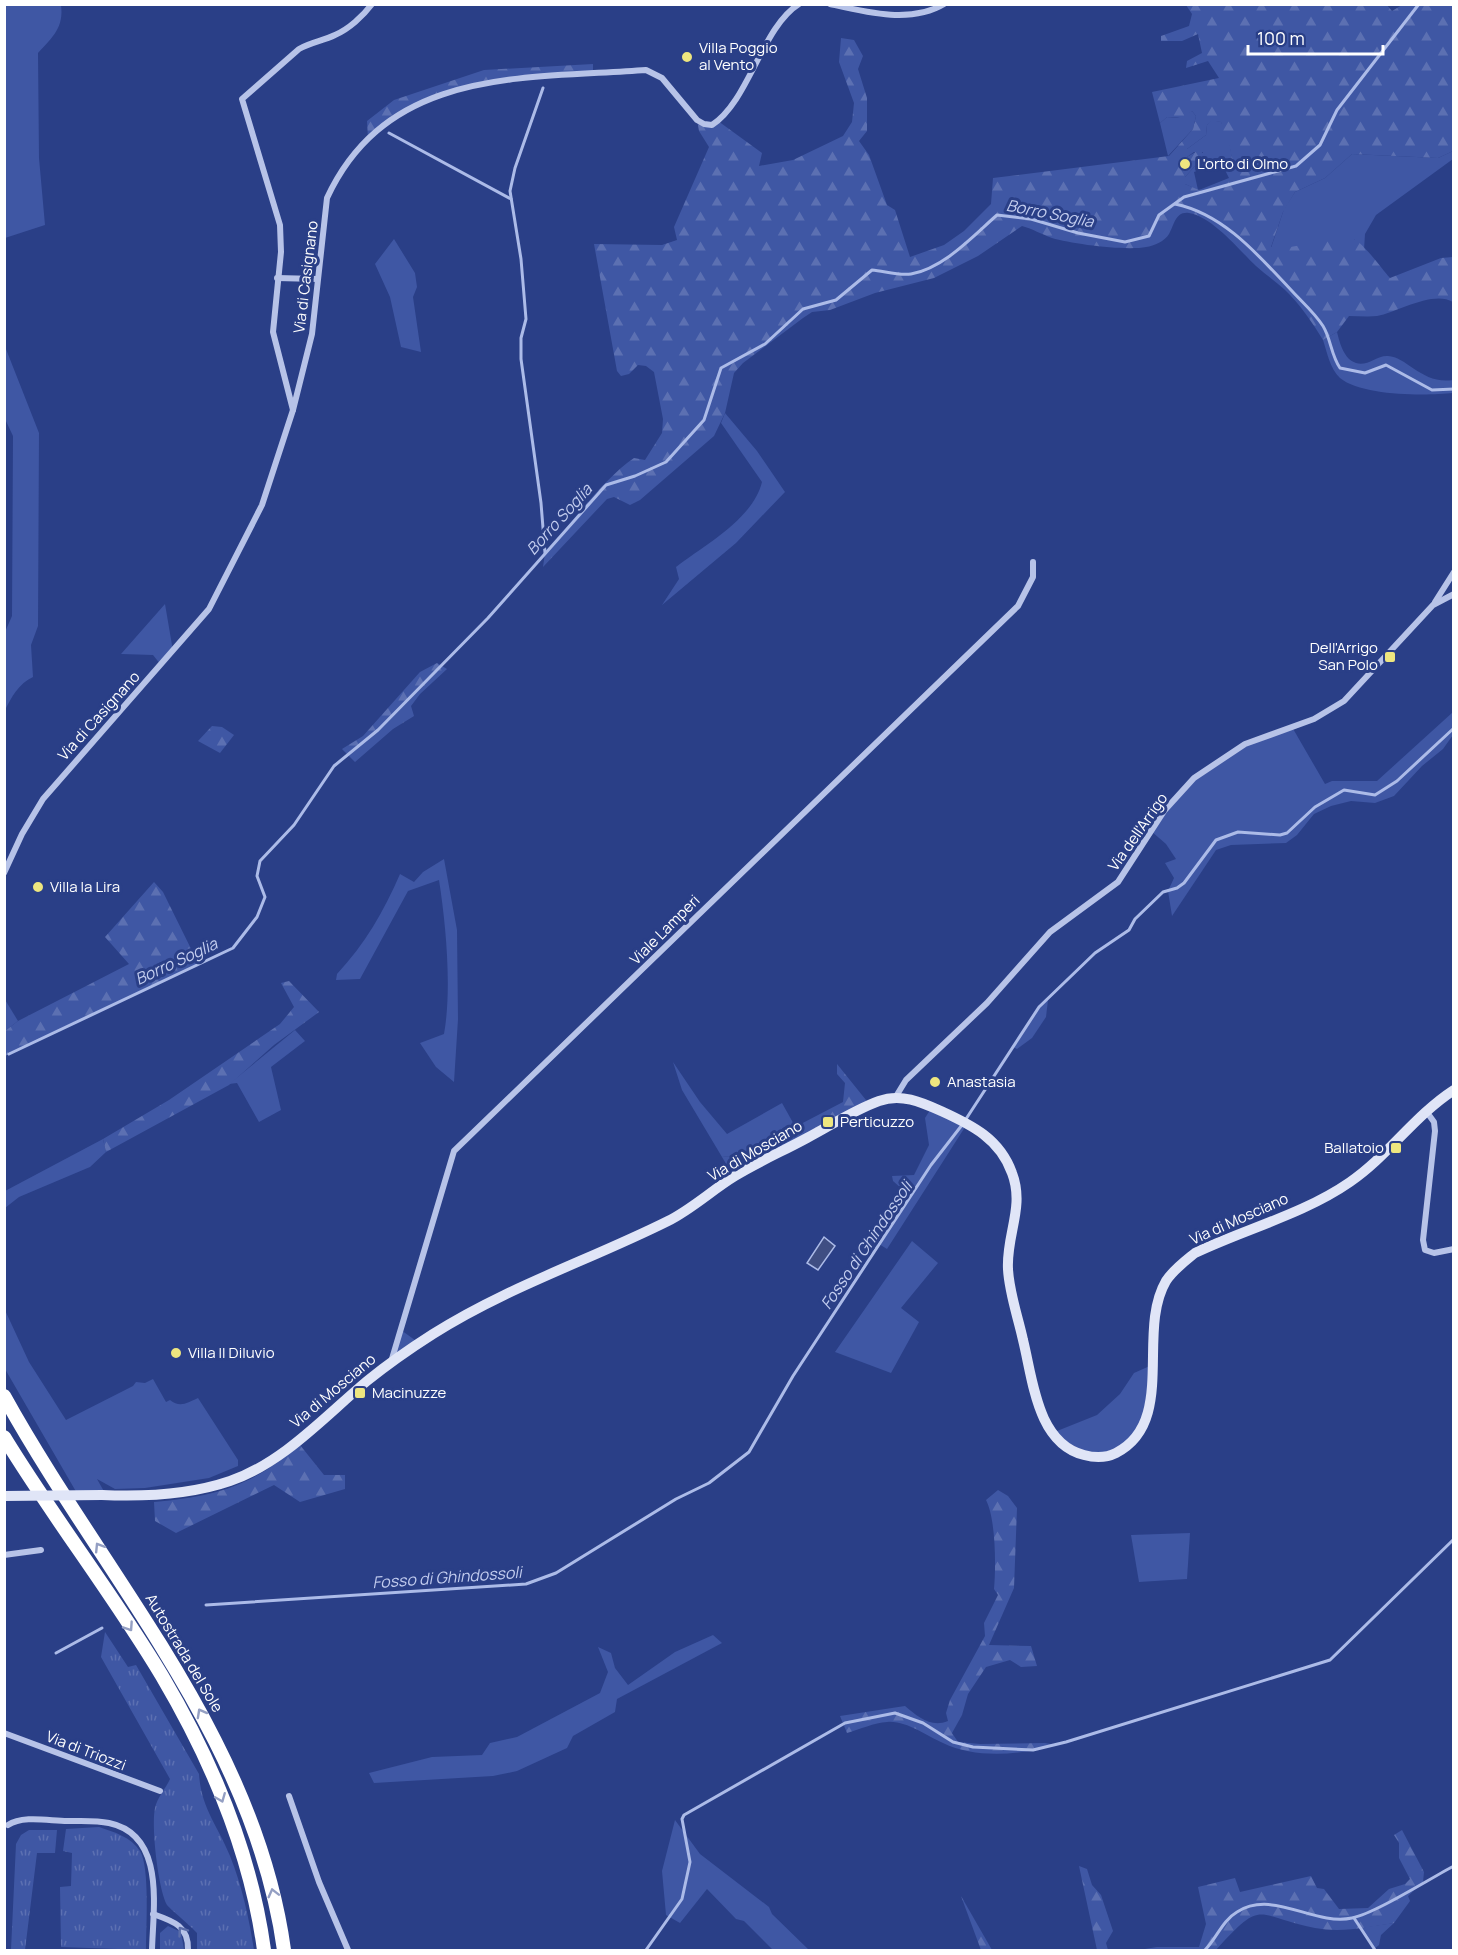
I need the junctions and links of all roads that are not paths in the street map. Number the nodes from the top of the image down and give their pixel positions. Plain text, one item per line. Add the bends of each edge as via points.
1 (372, 4) edge
2 (800, 4) edge
3 (830, 4) edge
4 (944, 4) edge
5 (277, 278) junction
6 (317, 279) junction
7 (293, 410) junction
8 (1033, 562) dead end
9 (1454, 572) edge
10 (1454, 594) edge
11 (1433, 605) junction
12 (4, 873) edge
13 (1454, 1090) edge
14 (895, 1098) junction
15 (1426, 1111) junction
16 (1454, 1249) edge
17 (391, 1362) junction
18 (4, 1396) edge
19 (4, 1437) edge
20 (4, 1496) edge
21 (41, 1550) dead end
22 (4, 1555) edge
23 (4, 1733) edge
24 (160, 1791) dead end
25 (290, 1796) dead end
26 (6, 1825) edge
27 (153, 1914) junction
28 (152, 1950) edge
29 (188, 1950) edge
30 (264, 1950) edge
31 (284, 1950) edge
32 (348, 1950) edge

1 - 5 street via 336,35 299,49 242,99 280,225
2 - 6 street, Via di Casignano via 784,18 726,111 712,125 697,120 662,78 646,70 481,82 427,98 404,110 370,135 334,183 327,198
3 - 4 street via 872,14 927,11
5 - 6 street
5 - 7 street via 273,332
6 - 7 street, Via di Casignano via 312,334
7 - 12 street, Via di Casignano via 262,504 218,595 43,799
8 - 17 street, Viale Lamperi via 1033,577 1017,606 454,1151
9 - 11 street
10 - 11 street, Via dell'Arrigo
11 - 14 street, Via dell'Arrigo via 1344,701 1314,718 1245,744 1194,778 1164,811 1118,882 1050,933 987,1003 906,1080
13 - 15 main road, Via di Mosciano
14 - 15 main road, Via di Mosciano via 923,1103 956,1118 984,1133 1004,1155 1016,1183 1018,1211 1007,1266 1040,1408 1054,1437 1078,1454 1103,1457 1117,1453 1129,1443 1148,1414 1152,1398 1152,1327 1167,1278 1195,1253 1349,1183
14 - 17 main road, Via di Mosciano via 862,1108 734,1177 672,1220 480,1306
15 - 16 street via 1435,1131 1425,1250 1434,1253
17 - 20 main road, Via di Mosciano, bridge via 297,1441 249,1473 200,1489 164,1495
31 -> 18 highway, Autostrada del Sole via 266,1863 232,1772 176,1670
19 -> 30 highway, Autostrada del Sole via 162,1676 195,1741 248,1871
21 - 22 street
23 - 24 street, Via di Triozzi
25 - 32 street via 319,1882
26 - 27 street via 21,1820 98,1821 125,1829 137,1838 150,1861
27 - 28 street
29 -> 27 street via 188,1938 181,1926

